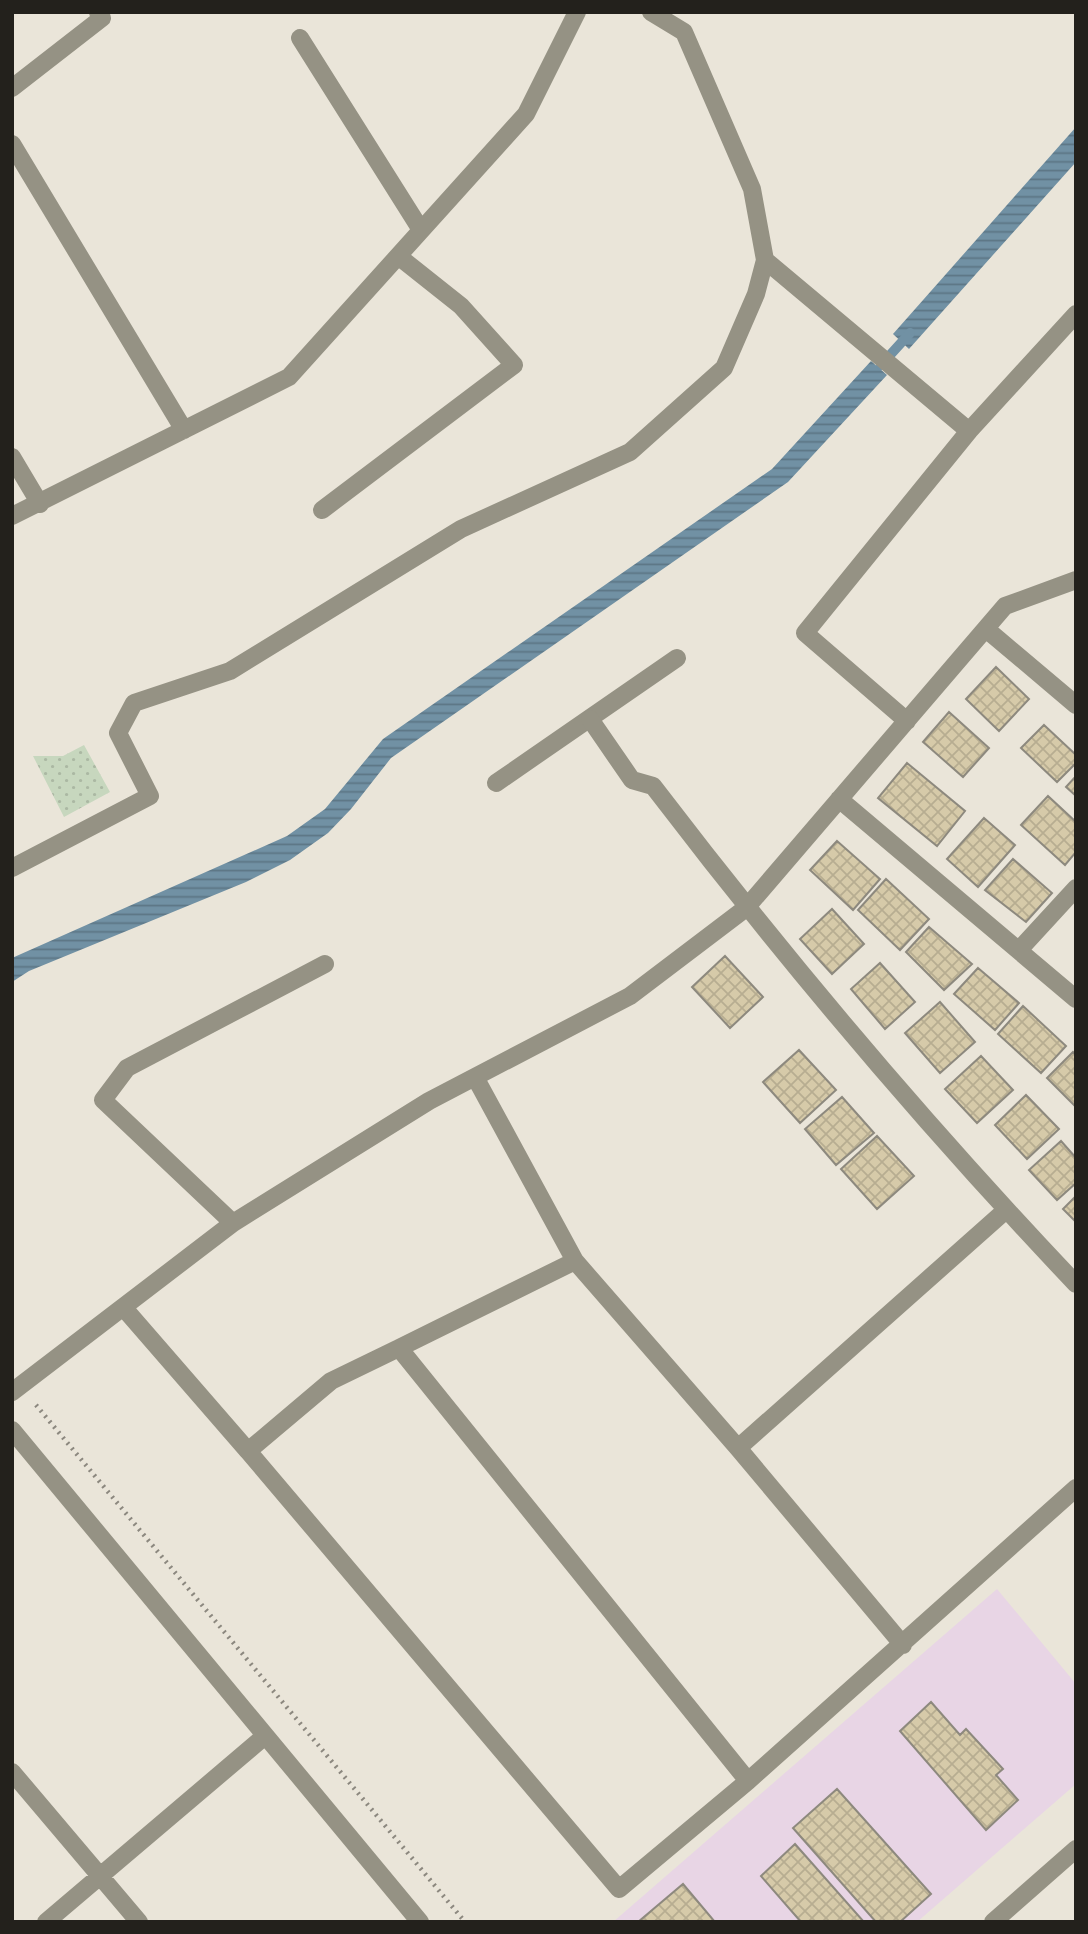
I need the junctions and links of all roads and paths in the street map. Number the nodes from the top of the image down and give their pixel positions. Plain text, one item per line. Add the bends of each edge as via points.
1 (98, 12) edge
2 (577, 12) edge
3 (652, 12) edge
4 (300, 38) dead end
5 (12, 88) edge
6 (12, 144) edge
7 (421, 230) junction
8 (398, 256) junction
9 (765, 260) junction
10 (1076, 314) edge
11 (184, 429) junction
12 (969, 431) junction
13 (12, 457) edge
14 (40, 504) junction
15 (323, 510) dead end
16 (12, 516) edge
17 (1076, 580) edge
18 (986, 629) junction
19 (677, 658) dead end
20 (1076, 705) edge
21 (590, 719) junction
22 (907, 721) junction
23 (496, 783) dead end
24 (839, 799) junction
25 (12, 867) edge
26 (1076, 888) edge
27 (746, 908) junction
28 (1020, 949) junction
29 (326, 964) dead end
30 (1076, 999) edge
31 (475, 1077) junction
32 (1006, 1210) junction
33 (233, 1223) junction
34 (576, 1261) junction
35 (1076, 1284) edge
36 (123, 1307) junction
37 (399, 1348) junction
38 (16, 1389) edge
39 (12, 1430) edge
40 (738, 1448) junction
41 (248, 1451) junction
42 (1076, 1488) edge
43 (903, 1645) junction
44 (265, 1736) junction
45 (12, 1772) edge
46 (748, 1782) junction
47 (1076, 1849) edge
48 (101, 1876) junction
49 (47, 1922) edge
50 (139, 1922) edge
51 (420, 1922) edge
52 (465, 1922) edge
53 (993, 1922) edge

1 - 5 street via 102,18
2 - 7 street via 526,114
3 - 9 street via 684,33 752,189
4 - 7 street
6 - 11 street
7 - 8 street
8 - 11 street via 289,377
8 - 15 street via 461,306 514,365
9 - 12 street
9 - 25 street via 756,295 724,368 630,452 461,529 230,671 134,703 118,733 150,796
10 - 12 street
11 - 14 street
12 - 22 street via 805,633
13 - 14 street
14 - 16 street
17 - 18 street via 1005,606
18 - 20 street
18 - 22 street
19 - 21 street
21 - 23 street
21 - 27 street via 632,780 653,786
22 - 24 street
24 - 27 street
24 - 28 street
26 - 28 street
27 - 31 street via 630,996
27 - 32 street
28 - 30 street
29 - 33 street via 127,1068 103,1100
31 - 33 street
31 - 34 street
32 - 35 street
32 - 40 street
33 - 36 street
34 - 37 street
34 - 40 street
36 - 38 street
36 - 41 street
37 - 41 street via 331,1381
37 - 46 street
38 - 52 path
39 - 44 street
40 - 43 street
41 - 46 street via 620,1889
42 - 43 street
43 - 46 street
44 - 48 street
44 - 51 street
45 - 48 street
47 - 53 street
48 - 49 street
48 - 50 street

